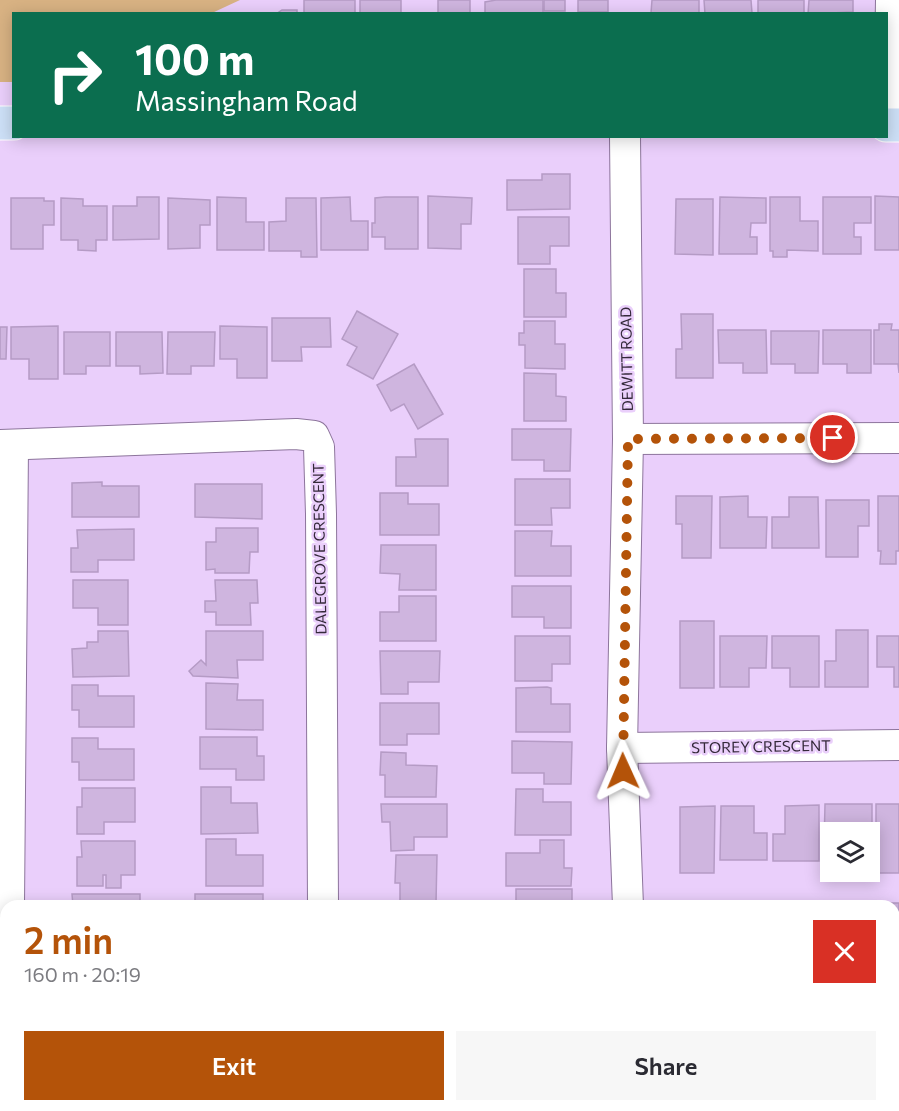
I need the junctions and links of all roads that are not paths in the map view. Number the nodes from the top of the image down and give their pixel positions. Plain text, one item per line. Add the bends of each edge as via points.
1 (891, 0) edge
2 (892, 125) edge
3 (625, 138) edge
4 (899, 438) edge
5 (628, 439) junction
6 (6, 445) edge
7 (899, 745) edge
8 (622, 748) junction
9 (9, 900) edge
10 (323, 900) edge
11 (628, 900) edge

1 - 2 street
3 - 5 street, DEWITT ROAD
4 - 5 street
5 - 8 street, DEWITT ROAD
6 - 9 street
6 - 10 street, DALEGROVE CRESCENT via 314,436 319,447 321,514
7 - 8 street, STOREY CRESCENT
8 - 11 street, DEWITT ROAD

